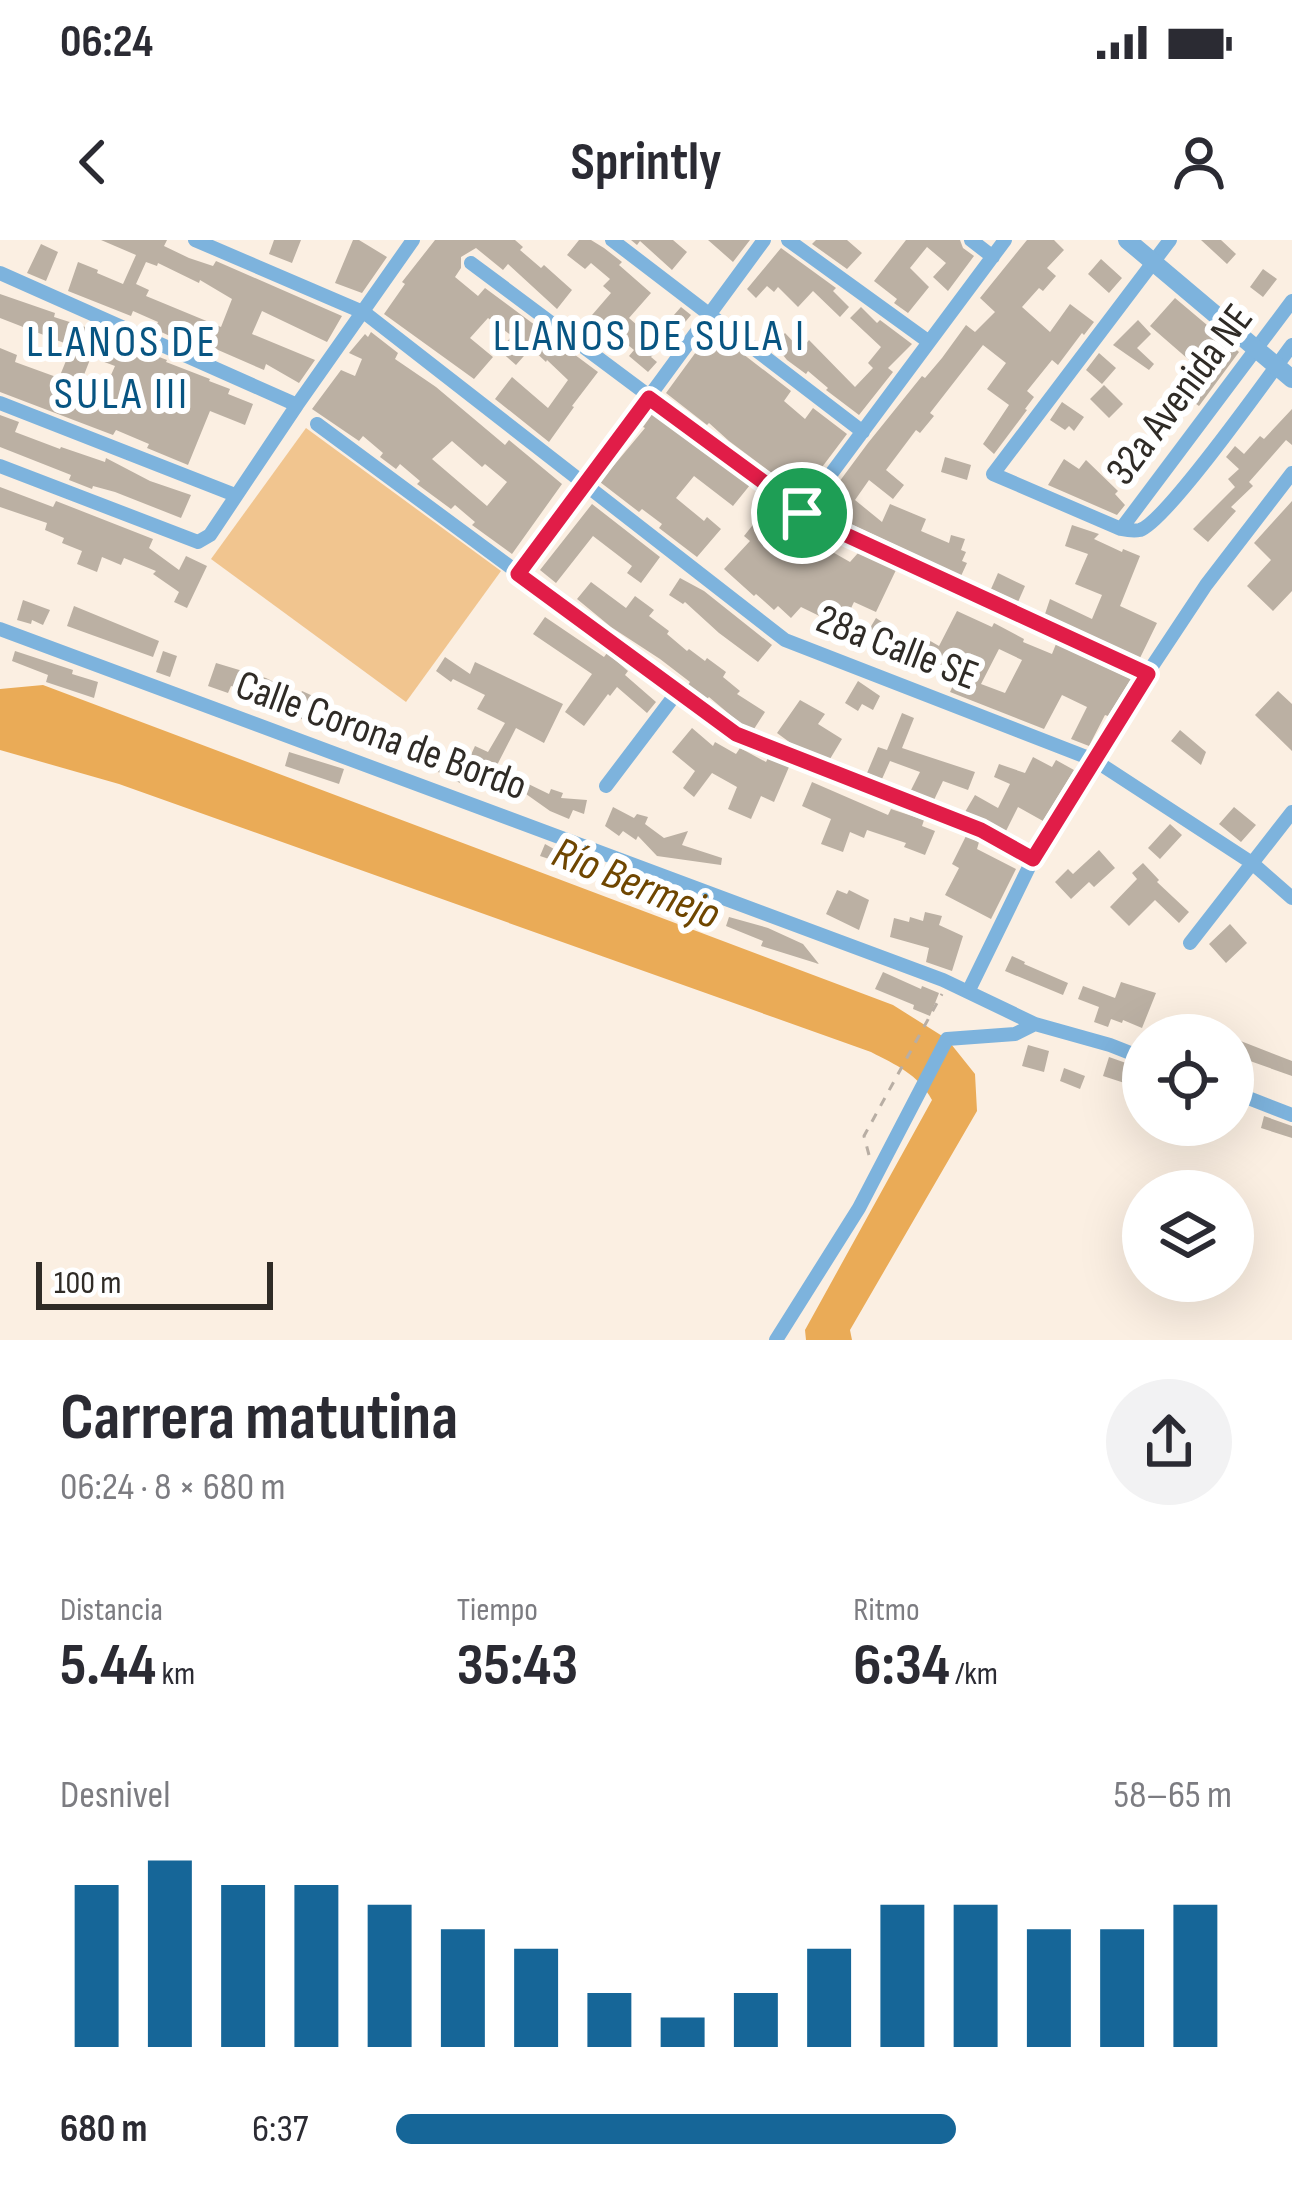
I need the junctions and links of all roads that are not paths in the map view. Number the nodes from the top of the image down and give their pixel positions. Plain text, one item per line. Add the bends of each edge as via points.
1 (194, 240) edge
2 (613, 240) edge
3 (764, 240) edge
4 (788, 240) edge
5 (971, 240) edge
6 (1005, 240) edge
7 (1127, 240) edge
8 (1170, 240) edge
9 (410, 241) edge
10 (993, 257) junction
11 (1154, 262) junction
12 (471, 263) dead end
13 (0, 273) edge
14 (1292, 301) edge
15 (364, 313) junction
16 (710, 315) junction
17 (929, 342) junction
18 (1292, 345) edge
19 (1256, 349) junction
20 (1292, 379) edge
21 (649, 398) junction
22 (0, 403) edge
23 (297, 405) junction
24 (317, 424) dead end
25 (863, 432) junction
26 (0, 466) edge
27 (1292, 472) edge
28 (584, 485) junction
29 (236, 495) junction
30 (802, 513) junction
31 (1121, 529) junction
32 (518, 574) junction
33 (0, 629) edge
34 (1148, 674) junction
35 (678, 692) junction
36 (1094, 760) junction
37 (606, 786) dead end
38 (1292, 812) edge
39 (1033, 859) junction
40 (1252, 863) junction
41 (1292, 898) edge
42 (1190, 943) dead end
43 (969, 990) junction
44 (1035, 1024) junction
45 (1122, 1049) edge
46 (1254, 1100) edge
47 (1292, 1115) edge
48 (776, 1340) edge

1 - 15 street, 28a Calle SE
2 - 16 street
3 - 16 street
4 - 17 street
5 - 10 street
6 - 10 street
7 - 11 street
8 - 11 street
9 - 15 street
10 - 17 street
11 - 19 street
11 - 31 street via 993,474
12 - 21 street
13 - 23 street
14 - 19 street, 32a Avenida NE
15 - 23 street
15 - 28 street, 28a Calle SE
16 - 21 street
16 - 25 street
17 - 25 street
18 - 31 street via 1154,521
19 - 20 street
19 - 31 street, 32a Avenida NE
21 - 28 street
21 - 30 street
22 - 29 street
23 - 29 street
24 - 32 street
25 - 30 street
26 - 29 street via 198,542
27 - 34 street
28 - 32 street
28 - 36 street, 28a Calle SE via 785,640
30 - 34 street
32 - 35 street
33 - 43 street, Calle Corona de Bordo
34 - 36 street
35 - 37 street
35 - 39 street via 736,734 981,830
36 - 39 street
36 - 40 street, 28a Calle SE
38 - 40 street
39 - 43 street
40 - 41 street, 28a Calle SE
40 - 42 street
43 - 44 street, Calle Corona de Bordo
44 - 45 street, Calle Corona de Bordo
44 - 48 street via 1015,1034 947,1039 859,1208
46 - 47 street

